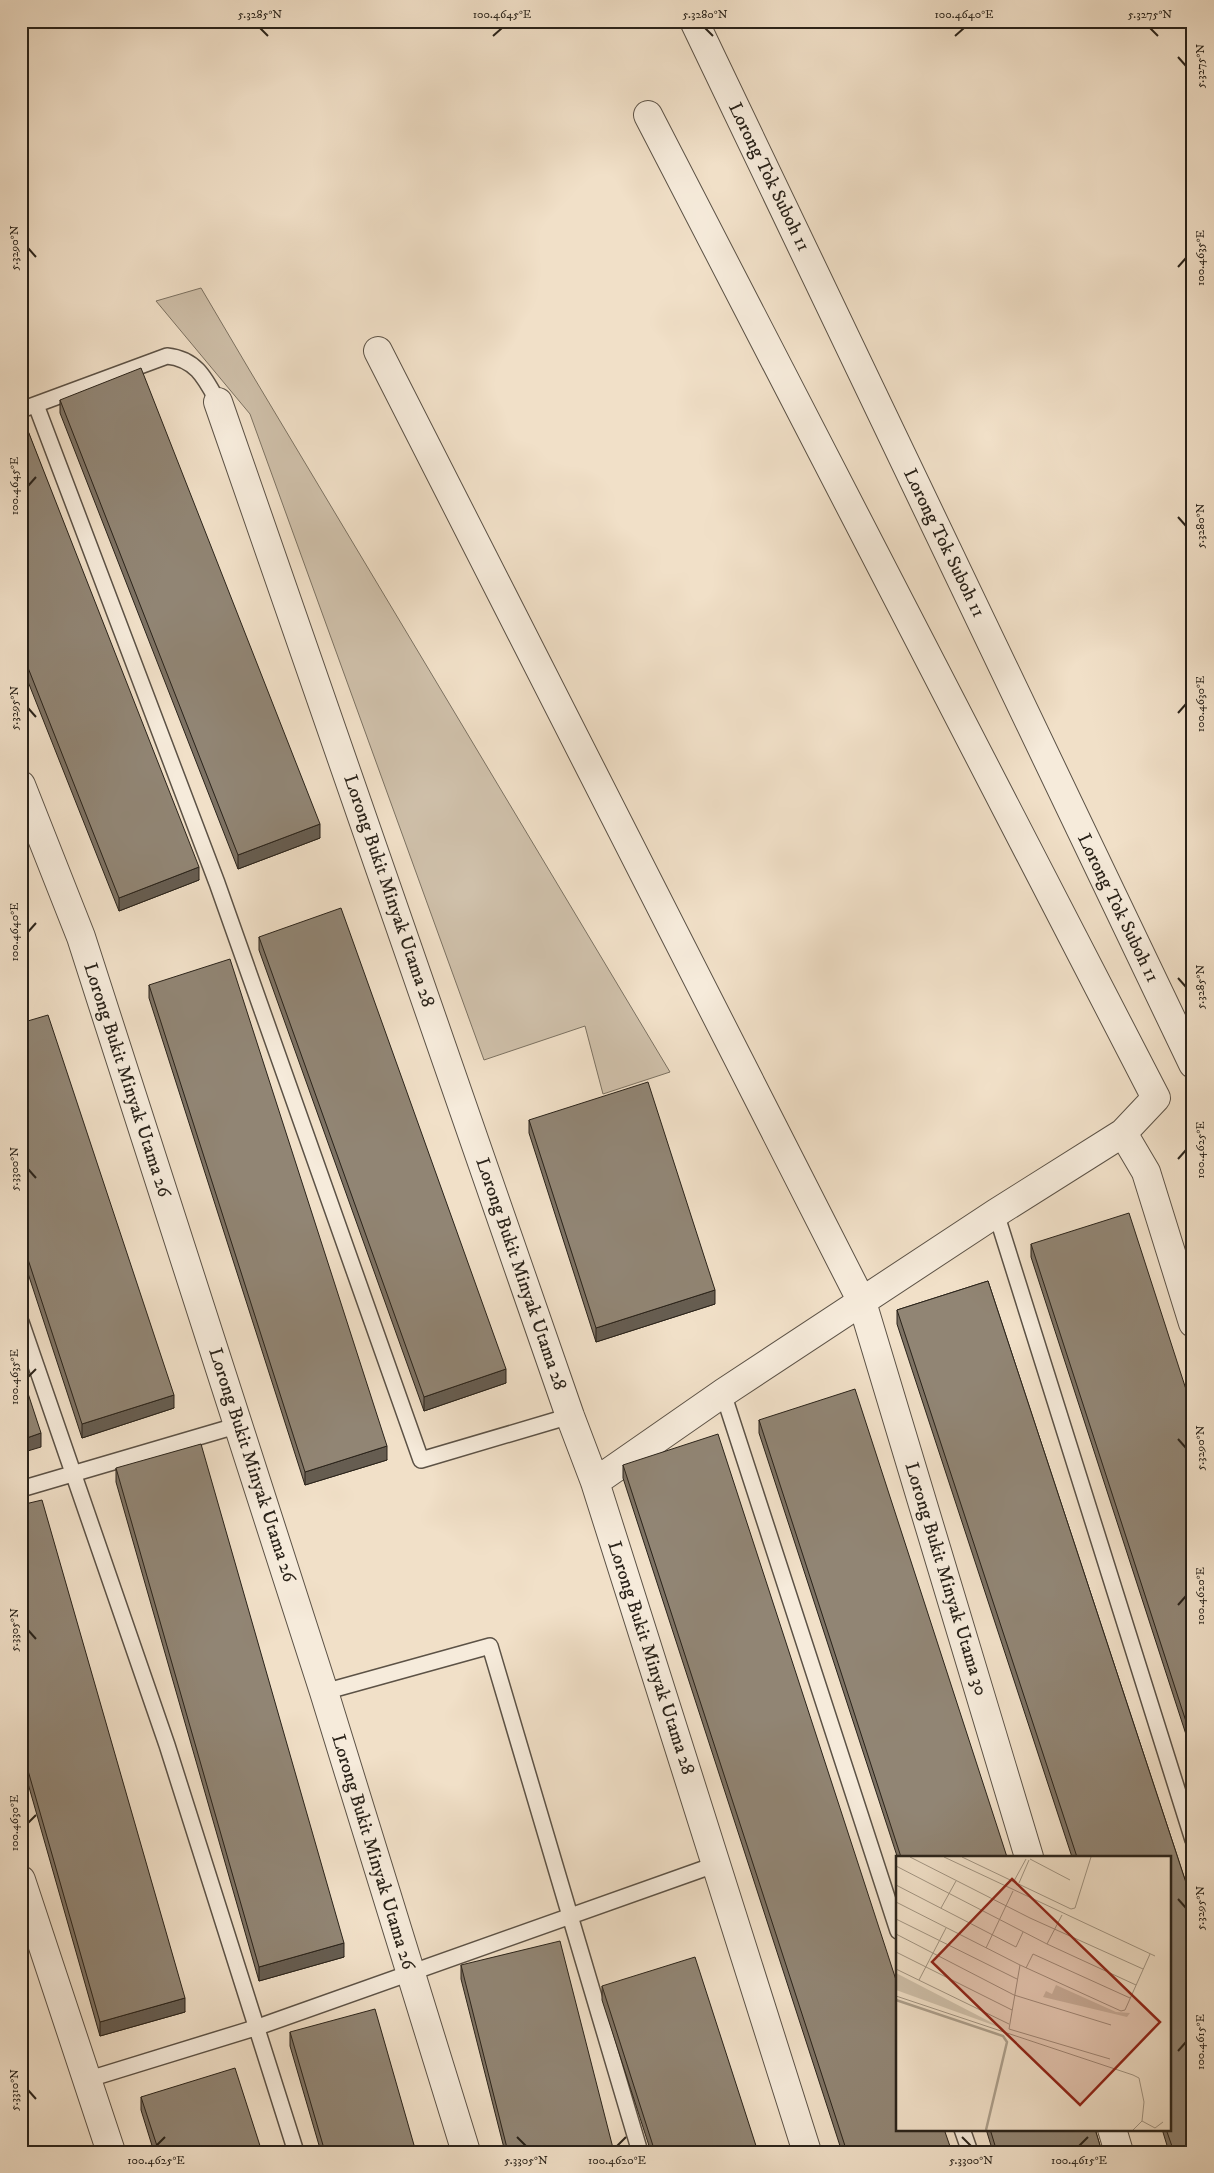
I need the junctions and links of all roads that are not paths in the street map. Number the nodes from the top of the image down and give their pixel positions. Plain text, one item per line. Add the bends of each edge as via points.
1 (694, 21) edge
2 (648, 115) dead end
3 (378, 351) dead end
4 (218, 402) joint
5 (36, 405) junction
6 (21, 410) edge
7 (21, 785) edge
8 (1193, 1064) edge
9 (1123, 1133) junction
10 (996, 1213) junction
11 (862, 1302) junction
12 (21, 1322) edge
13 (1193, 1323) edge
14 (722, 1393) junction
15 (570, 1416) junction
16 (239, 1425) junction
17 (73, 1473) junction
18 (595, 1482) junction
19 (21, 1489) edge
20 (324, 1692) junction
21 (1193, 1840) edge
22 (1030, 1856) edge
23 (717, 1864) junction
24 (21, 1880) edge
25 (568, 1915) junction
26 (896, 1925) edge
27 (410, 1973) junction
28 (258, 2027) junction
29 (86, 2080) junction
30 (962, 2130) edge
31 (1112, 2130) edge
32 (111, 2152) edge
33 (296, 2152) edge
34 (466, 2152) edge
35 (640, 2152) edge
36 (807, 2152) edge
37 (970, 2152) edge
38 (1119, 2152) edge

1 - 8 street, Lorong Tok Suboh 11
2 - 9 street via 1156,1098
3 - 11 street, Lorong Bukit Minyak Utama 30
4 - 5 lane via 205,378 193,365 178,357 167,356
4 - 15 street, Lorong Bukit Minyak Utama 28
5 - 6 lane
5 - 15 lane via 216,883 420,1460
7 - 16 street, Lorong Bukit Minyak Utama 26 via 81,937
9 - 10 street
9 - 13 street via 1146,1172
10 - 11 street
10 - 21 lane
11 - 14 street
11 - 22 street, Lorong Bukit Minyak Utama 30
12 - 17 lane
14 - 18 street
14 - 26 lane
15 - 18 street, Lorong Bukit Minyak Utama 28
16 - 17 lane
16 - 20 street, Lorong Bukit Minyak Utama 26
17 - 19 lane
17 - 28 lane via 167,1745
18 - 23 street, Lorong Bukit Minyak Utama 28
20 - 25 lane via 490,1646
20 - 27 street, Lorong Bukit Minyak Utama 26
23 - 25 lane
23 - 36 street, Lorong Bukit Minyak Utama 28
24 - 29 street
25 - 27 lane
25 - 35 lane
27 - 28 lane
27 - 34 street, Lorong Bukit Minyak Utama 26
28 - 29 lane
28 - 33 lane
29 - 32 street
30 - 37 lane
31 - 38 street

